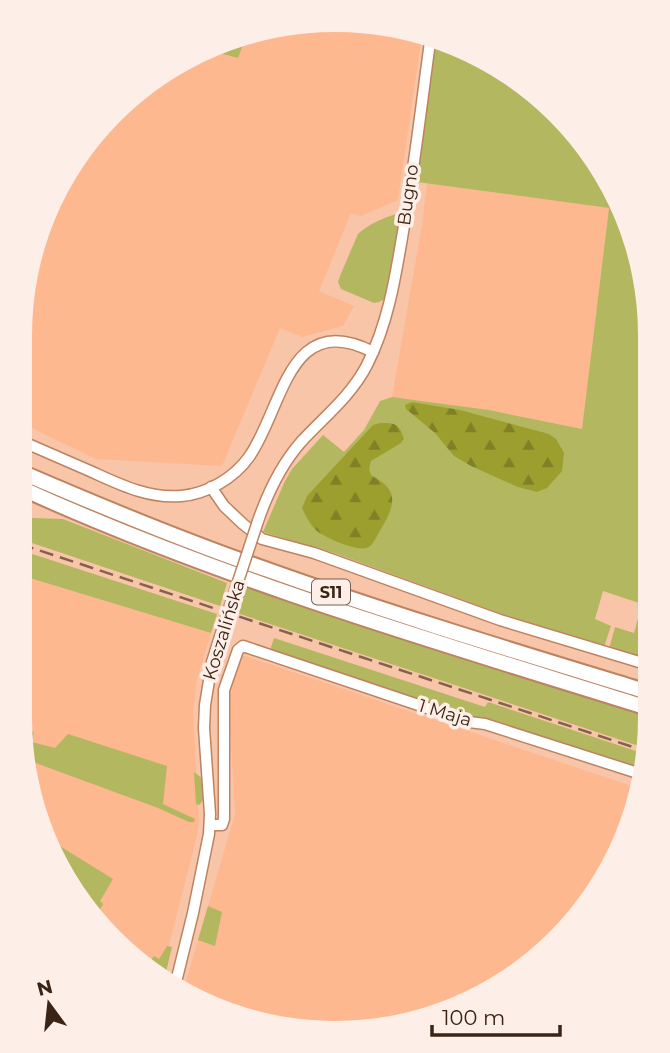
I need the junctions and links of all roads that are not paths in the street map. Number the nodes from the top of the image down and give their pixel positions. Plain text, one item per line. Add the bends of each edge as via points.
1 (429, 47) edge
2 (373, 352) junction
3 (32, 446) edge
4 (32, 477) edge
5 (211, 487) junction
6 (32, 493) edge
7 (638, 663) edge
8 (638, 689) edge
9 (638, 705) edge
10 (634, 772) edge
11 (210, 824) junction
12 (177, 977) edge

1 - 2 street, Bugno via 400,249 387,314
2 - 5 street via 343,341 309,349 288,374 248,458
2 - 11 street, Koszalińska, bridge via 342,400 288,458 258,521 206,692
3 - 5 street via 148,494 183,496
4 - 8 highway, S11 via 266,570
5 - 7 street via 224,506 262,539
6 - 9 highway, S11 via 258,583
10 - 11 street, 1 Maja via 240,647 224,690 224,819 222,825
11 - 12 street, Koszalińska

